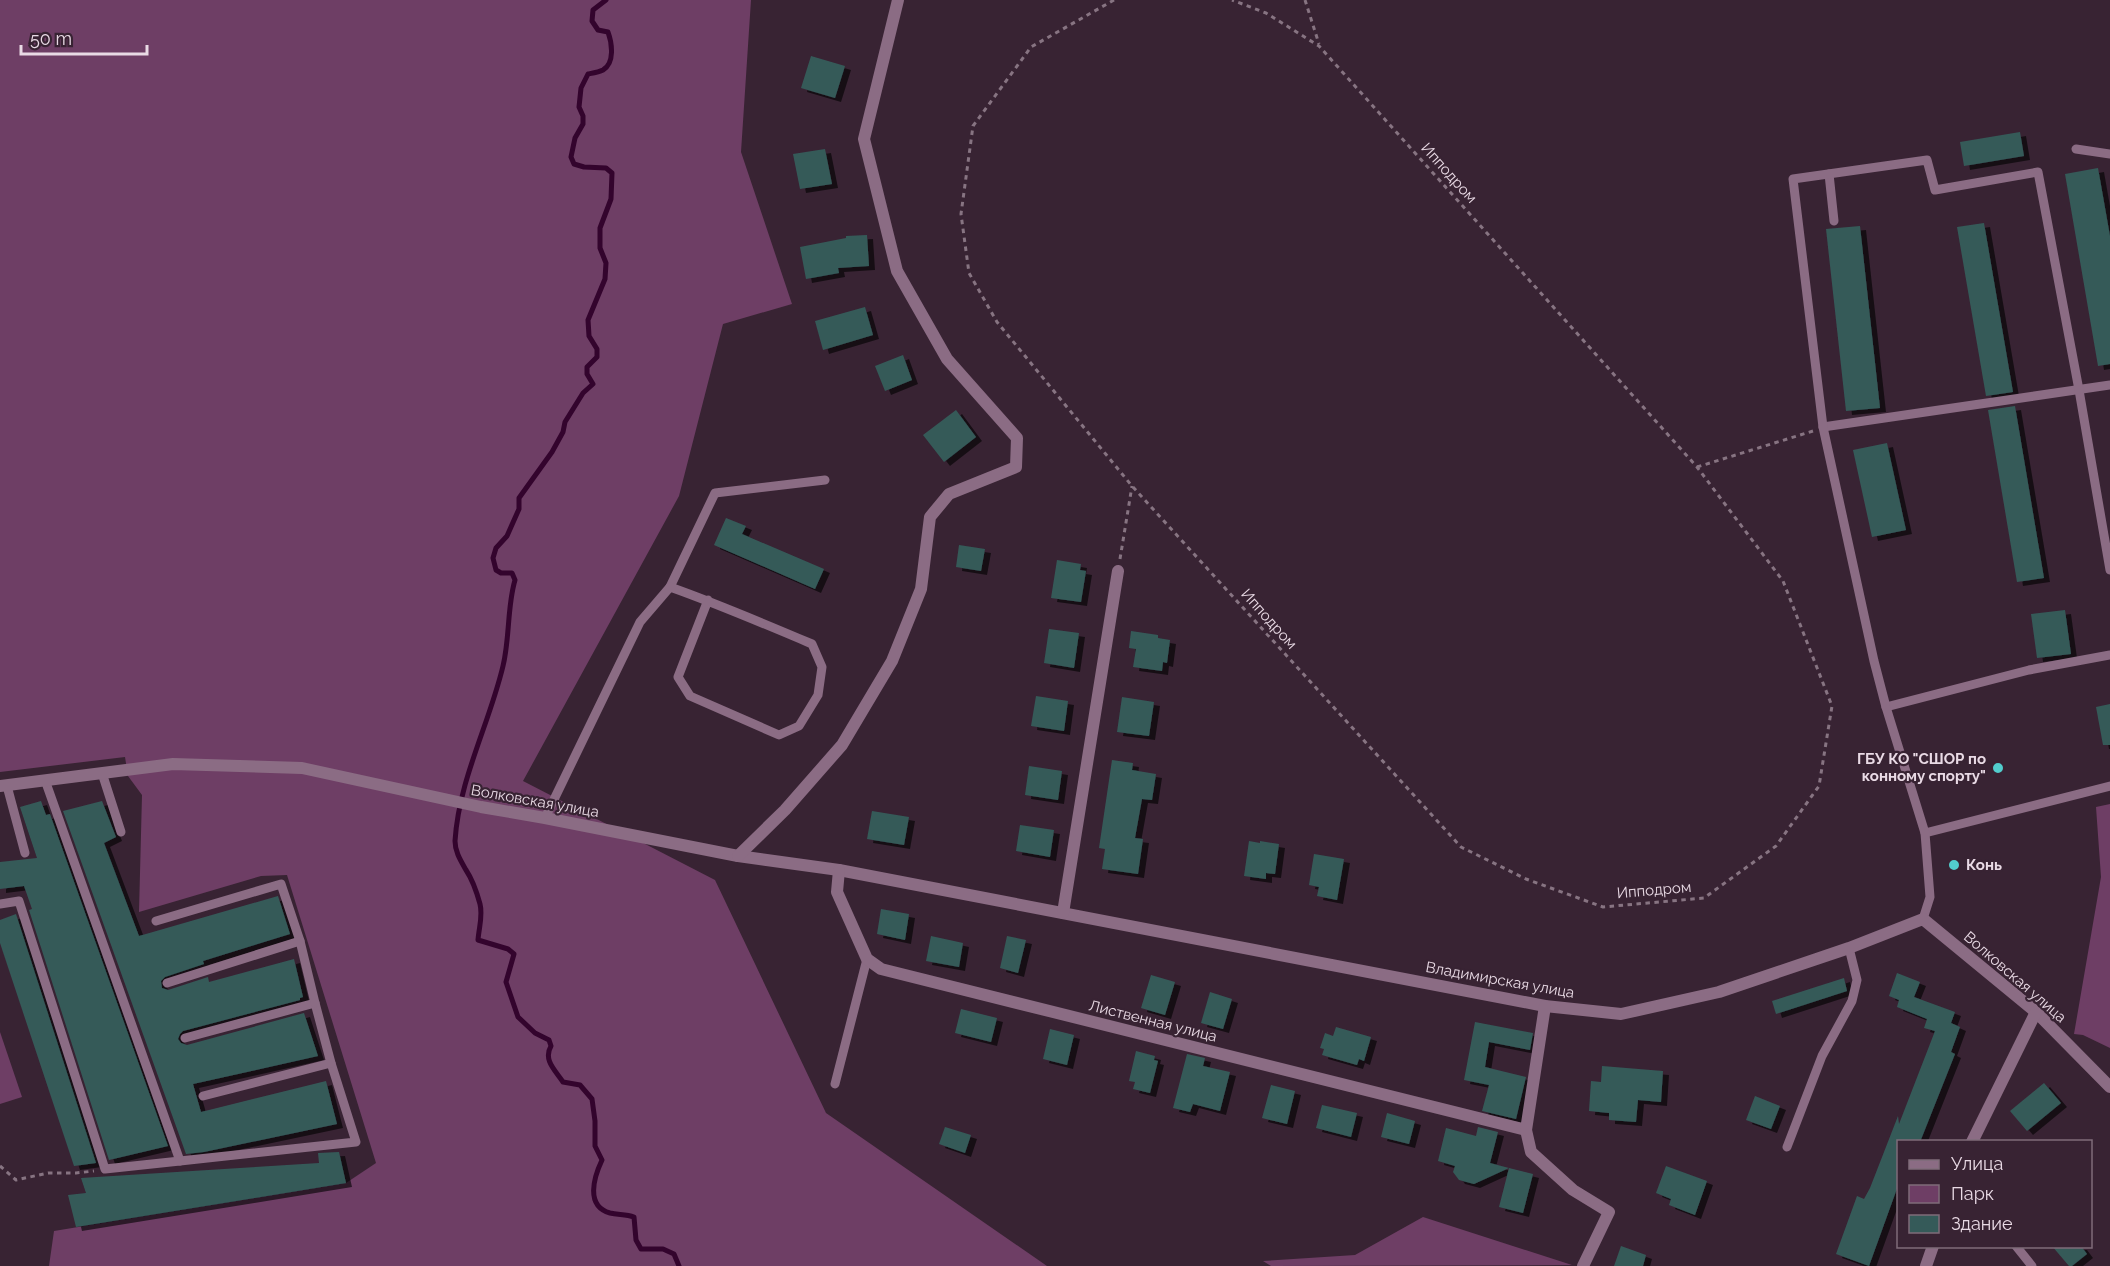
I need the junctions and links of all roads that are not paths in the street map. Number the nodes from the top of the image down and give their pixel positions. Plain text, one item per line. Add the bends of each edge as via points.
1 (898, 0) edge
2 (2076, 149) dead end
3 (2110, 154) edge
4 (1829, 174) junction
5 (1834, 221) dead end
6 (2110, 385) edge
7 (2079, 390) junction
8 (1823, 427) junction
9 (825, 480) dead end
10 (2110, 570) edge
11 (1118, 571) road end
12 (670, 587) junction
13 (708, 600) junction
14 (2110, 655) edge
15 (1886, 707) junction
16 (102, 773) junction
17 (45, 780) junction
18 (3, 786) edge
19 (2110, 786) edge
20 (545, 818) junction
21 (122, 832) dead end
22 (1925, 833) junction
23 (25, 853) dead end
24 (738, 856) junction
25 (839, 870) junction
26 (0, 903) edge
27 (1063, 913) junction
28 (1923, 919) junction
29 (156, 921) dead end
30 (300, 940) junction
31 (1848, 948) junction
32 (867, 959) junction
33 (167, 983) dead end
34 (315, 1003) junction
35 (1545, 1006) junction
36 (2036, 1012) junction
37 (185, 1038) dead end
38 (331, 1063) junction
39 (835, 1084) dead end
40 (2110, 1087) edge
41 (203, 1096) dead end
42 (1526, 1130) junction
43 (1973, 1140) edge
44 (1787, 1147) dead end
45 (180, 1161) junction
46 (1932, 1248) edge
47 (2018, 1248) edge
48 (1583, 1266) edge
49 (1926, 1266) edge
50 (2032, 1266) edge

1 - 24 street via 864,139 894,260 947,358 1017,438 1016,467 949,494 930,517 921,589 892,661 842,745
2 - 3 lane
4 - 5 lane
4 - 7 lane via 1927,160 1935,190 2038,172
4 - 8 lane via 1793,179
6 - 7 lane
7 - 8 lane
7 - 10 lane
8 - 15 lane
9 - 12 lane via 715,494
11 - 27 street
12 - 13 lane
12 - 20 lane via 640,622
13 - 13 lane via 812,644 822,667 818,695 798,726 779,735 690,696 678,677
14 - 15 lane via 2029,670
15 - 22 lane
16 - 17 street, Волковская улица
16 - 20 street, Волковская улица via 173,764 302,768
16 - 21 lane
17 - 18 street, Волковская улица
17 - 45 lane
18 - 23 lane
19 - 22 lane
20 - 24 street, Волковская улица
22 - 28 lane via 1930,897
24 - 25 street, Волковская улица
25 - 27 street, Волковская улица
25 - 32 street via 837,892
26 - 45 lane via 19,901 105,1169
27 - 35 street, Владимирская улица
28 - 31 street, Владимирская улица
28 - 36 street, Волковская улица
29 - 30 lane via 281,884
30 - 33 lane
30 - 34 lane
31 - 35 street, Владимирская улица via 1719,992 1621,1014
31 - 44 lane via 1857,980 1852,1001 1822,1056
32 - 39 lane
32 - 42 street, Лиственная улица via 881,969
34 - 37 lane
34 - 38 lane
35 - 42 street
36 - 40 street, Волковская улица
36 - 43 street
38 - 41 lane
38 - 45 lane via 356,1142
42 - 48 street via 1531,1152 1573,1190 1609,1212
46 - 49 street
47 - 50 lane

